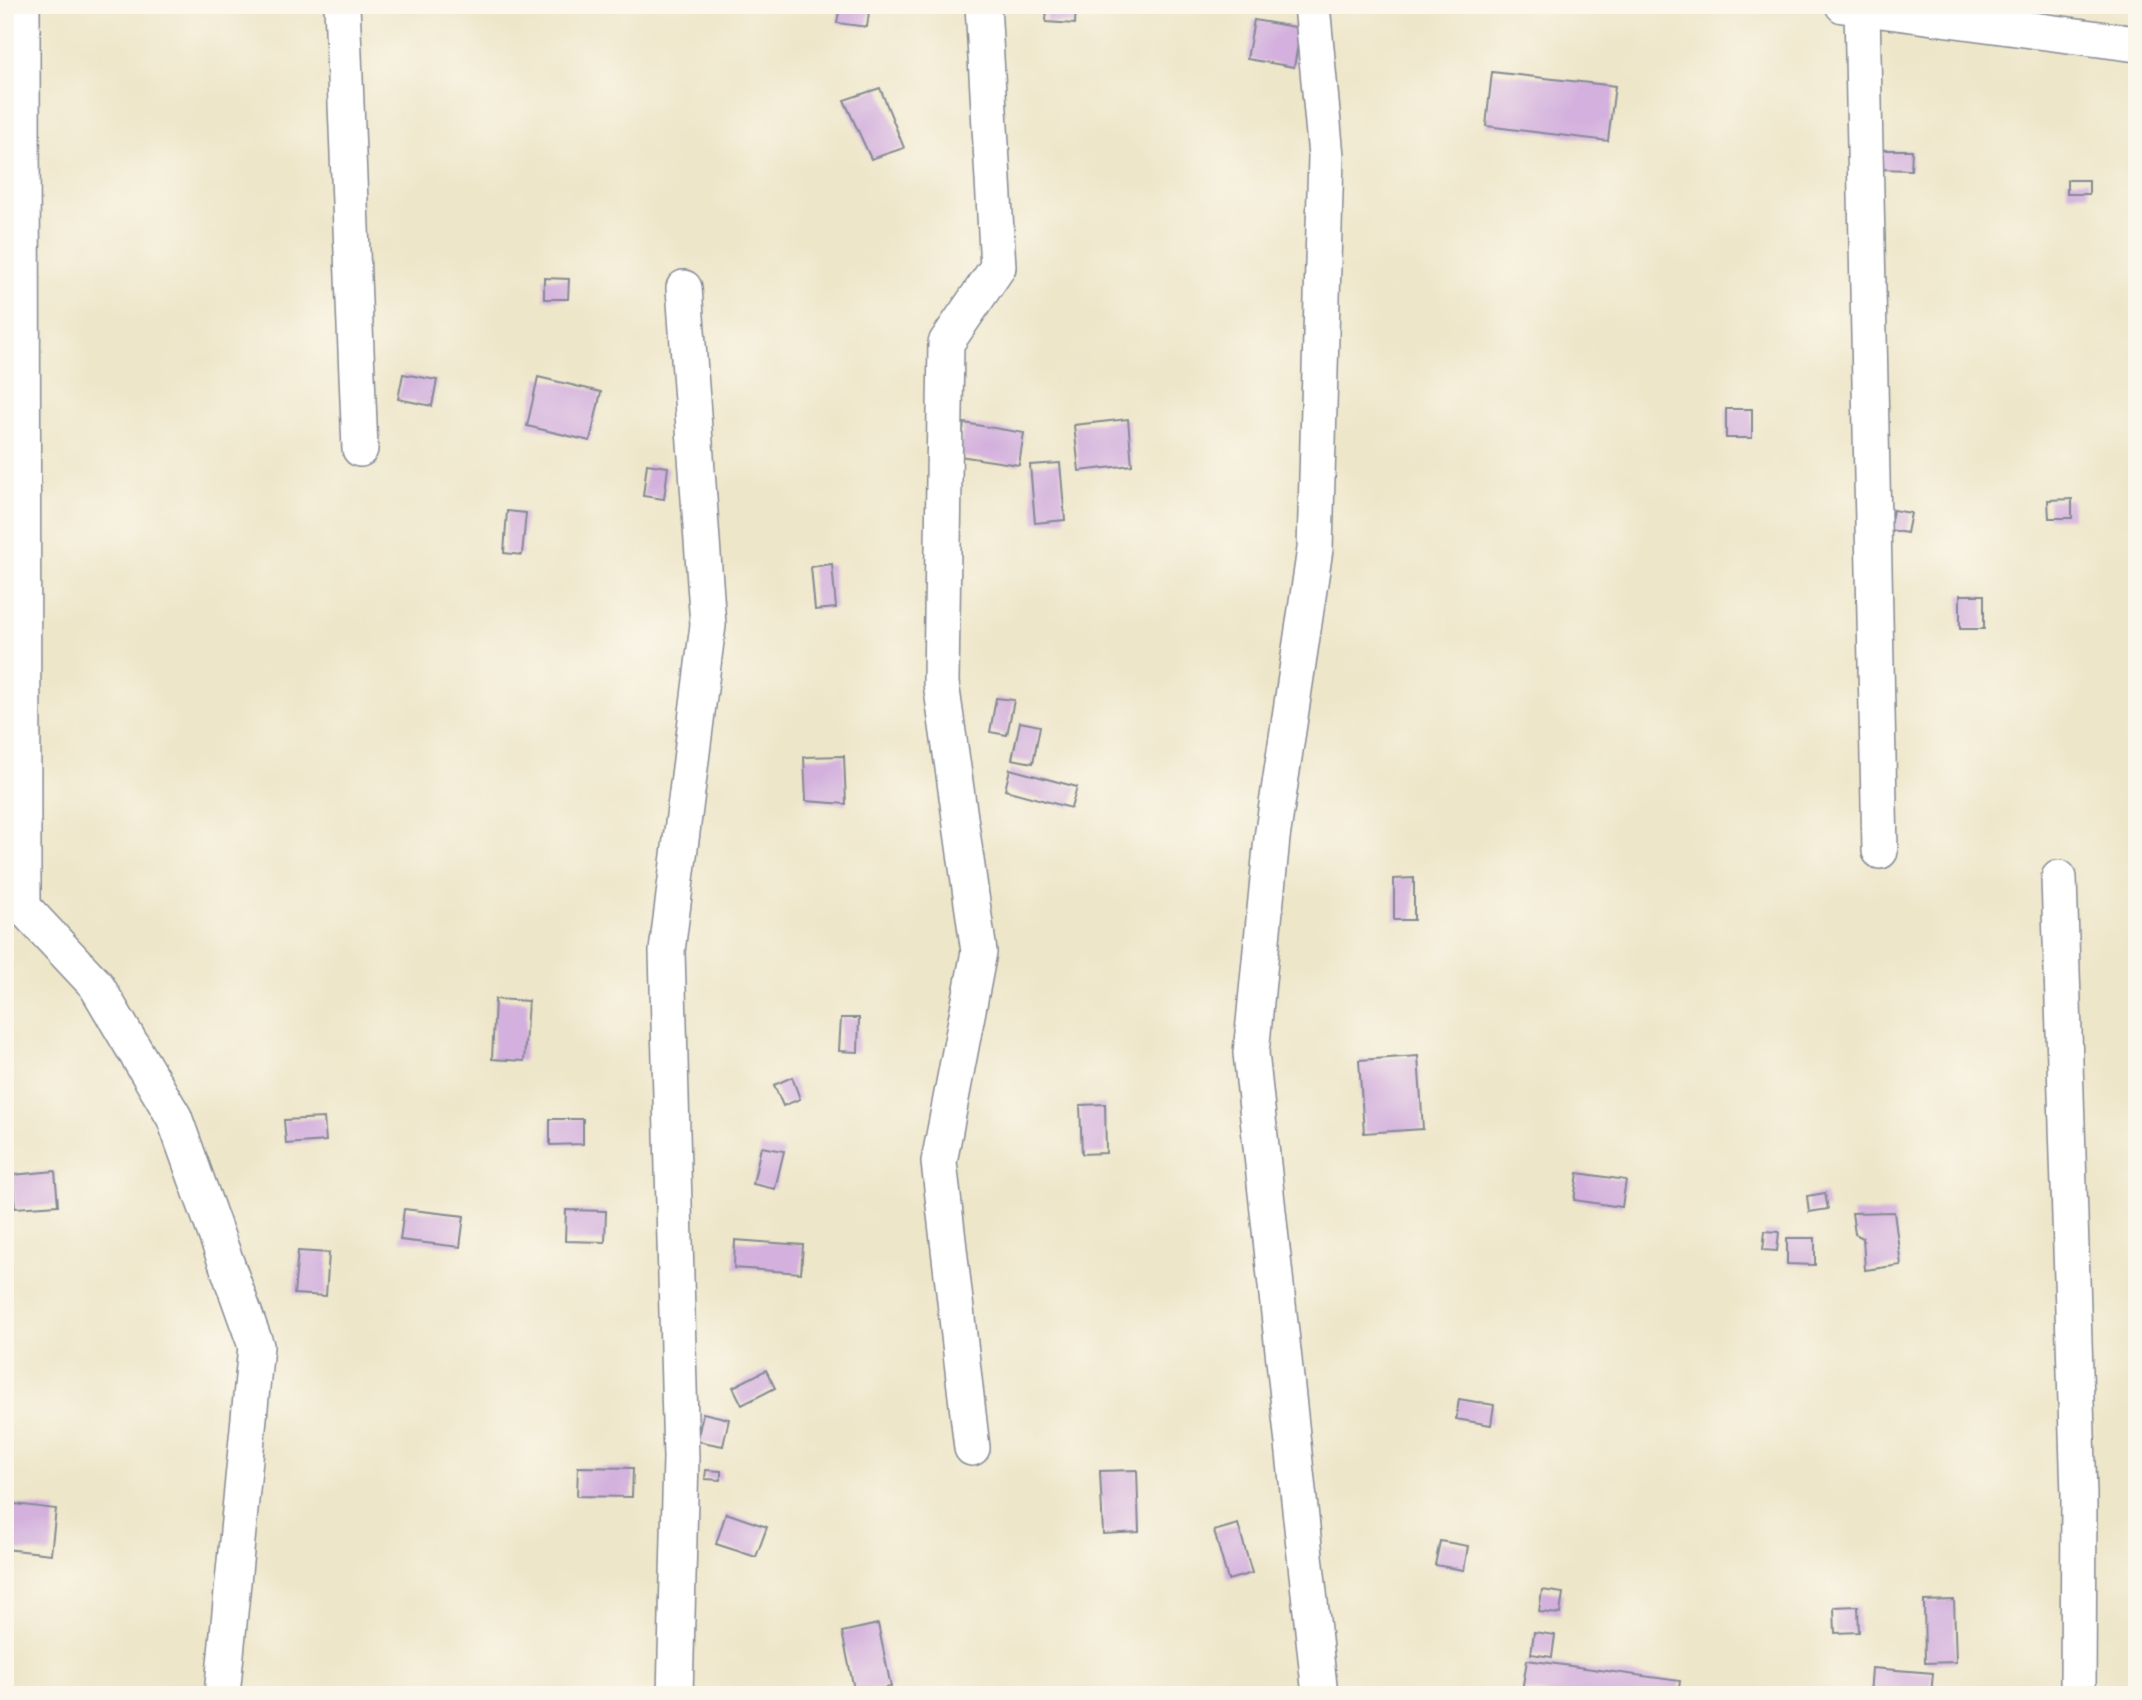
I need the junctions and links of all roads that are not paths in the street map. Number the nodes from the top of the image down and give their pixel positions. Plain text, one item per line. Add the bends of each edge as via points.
1 (22, 5) edge
2 (342, 5) edge
3 (983, 5) edge
4 (1312, 5) edge
5 (1853, 7) edge
6 (2137, 44) edge
7 (684, 288) dead end
8 (360, 449) dead end
9 (1880, 851) dead end
10 (2059, 877) dead end
11 (972, 1448) dead end
12 (222, 1695) edge
13 (675, 1695) edge
14 (1320, 1695) edge
15 (2078, 1695) edge

1 - 12 street via 23,907 96,985 174,1117 256,1346
2 - 8 street
3 - 11 street via 998,267 946,342 941,683 979,952 939,1161
4 - 14 street via 1326,156 1315,549 1272,838 1251,1053
5 - 6 street
5 - 9 street
7 - 13 street via 708,625 667,951 681,1458
10 - 15 street via 2079,1494

